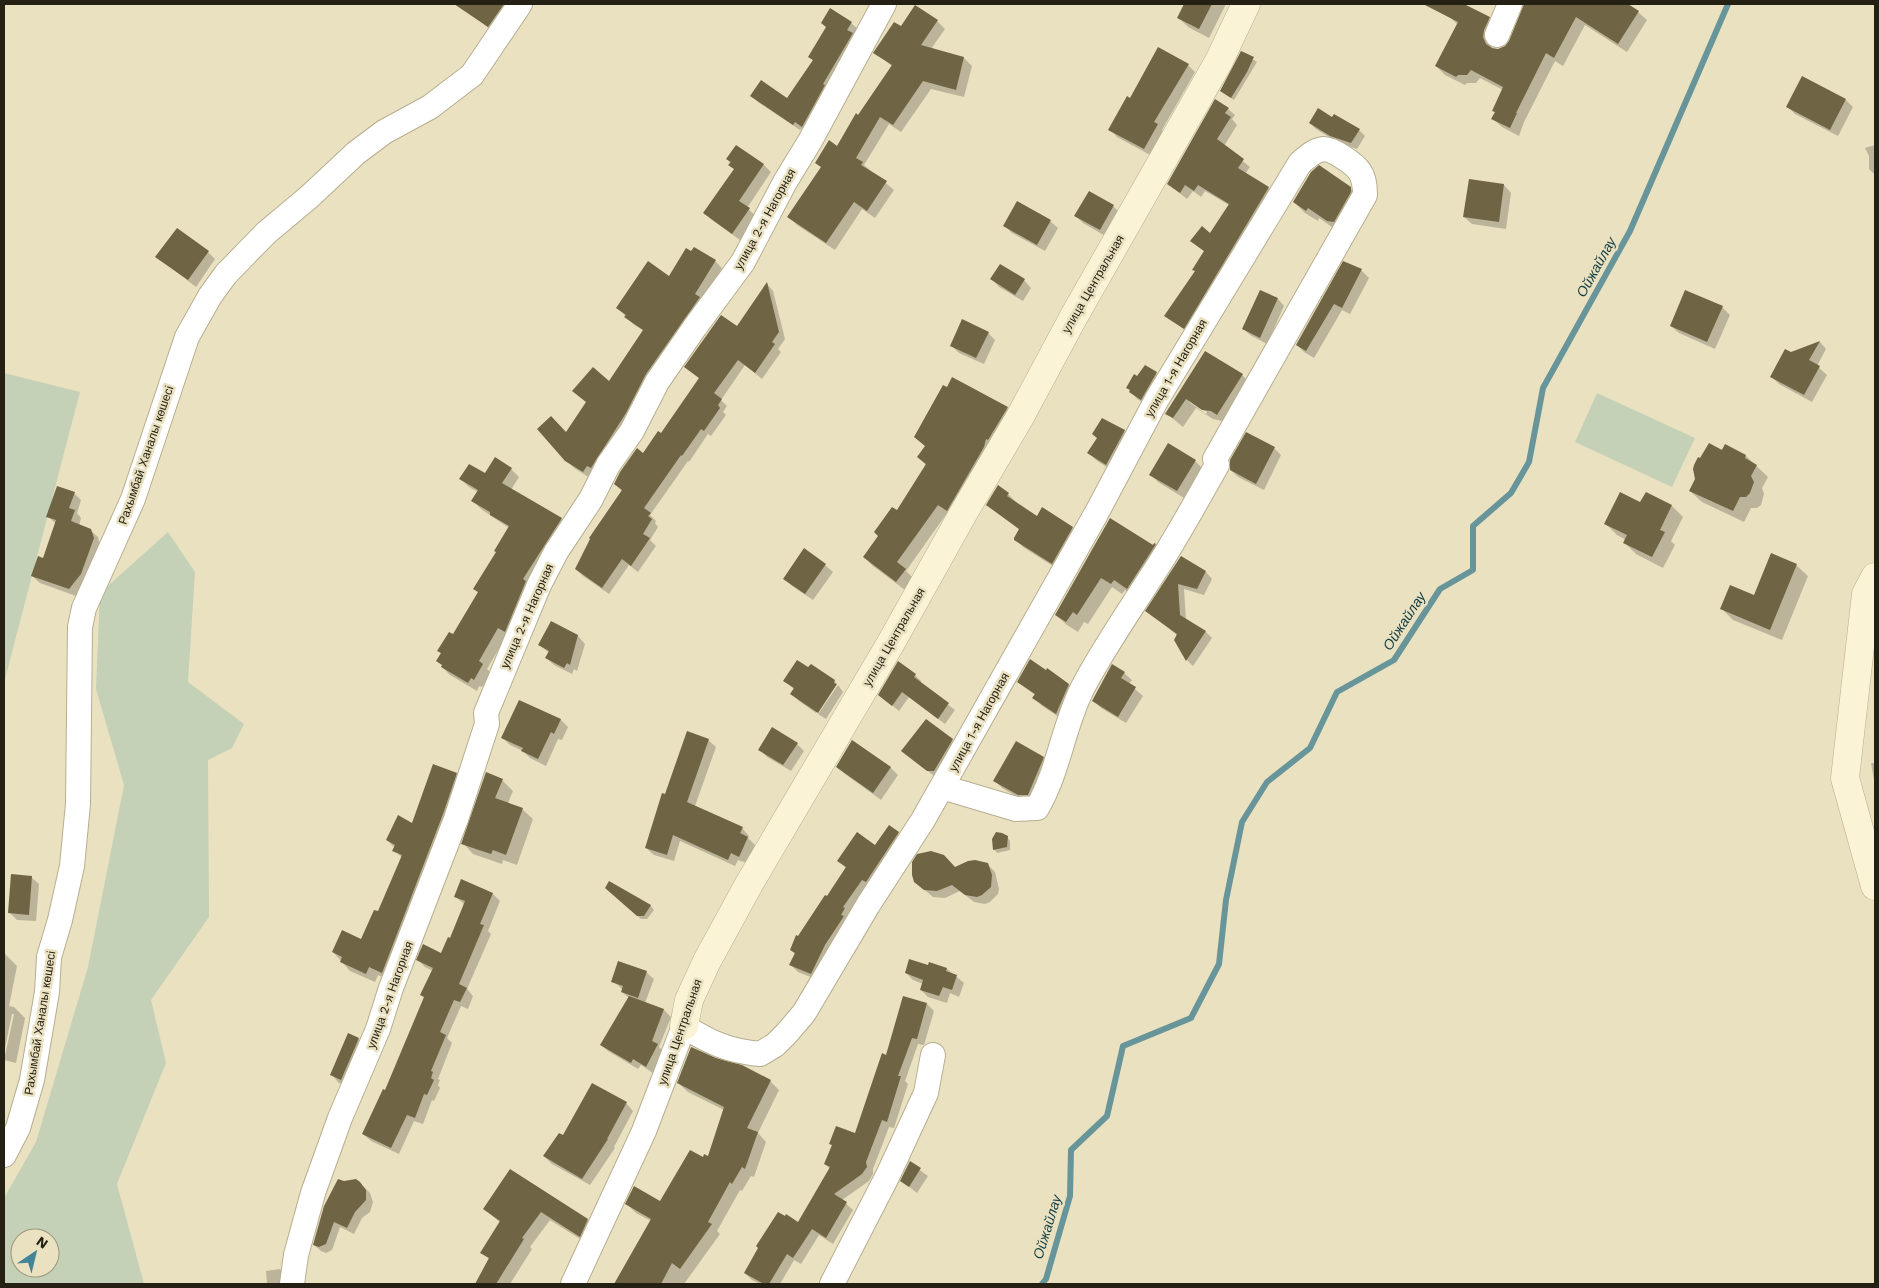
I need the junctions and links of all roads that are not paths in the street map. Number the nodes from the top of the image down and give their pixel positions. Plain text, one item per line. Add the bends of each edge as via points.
1 (520, 4) edge
2 (884, 4) edge
3 (1246, 4) edge
4 (1510, 4) edge
5 (1497, 35) dead end
6 (1875, 577) edge
7 (942, 787) junction
8 (1875, 886) edge
9 (684, 1026) junction
10 (933, 1055) dead end
11 (4, 1155) edge
12 (292, 1284) edge
13 (573, 1284) edge
14 (832, 1284) edge

1 - 11 street, Рахымбай Ханалы көшесі via 472,75 430,107 384,132 356,153 247,251 210,296 187,337 133,499 84,608 80,627 78,804 72,866 49,957 32,1080 18,1128
2 - 12 street, улица 2-я Нагорная via 744,262 657,382 632,431 608,465 539,585 486,713 487,724 456,819 316,1185 296,1255
3 - 9 street, улица Центральная via 1219,61 1020,417 706,961 689,1000
4 - 5 street
6 - 8 street via 1866,594 1844,778
7 - 7 street, улица 1-я Нагорная via 1016,809 1037,808 1051,781 1082,689 1218,465 1215,459 1365,195 1360,171 1337,153 1323,149 1300,163 1157,399
7 - 9 street, улица 1-я Нагорная via 804,1014 774,1046 760,1054 745,1053 723,1048
9 - 13 street, улица Центральная via 644,1130
10 - 14 street via 926,1093

